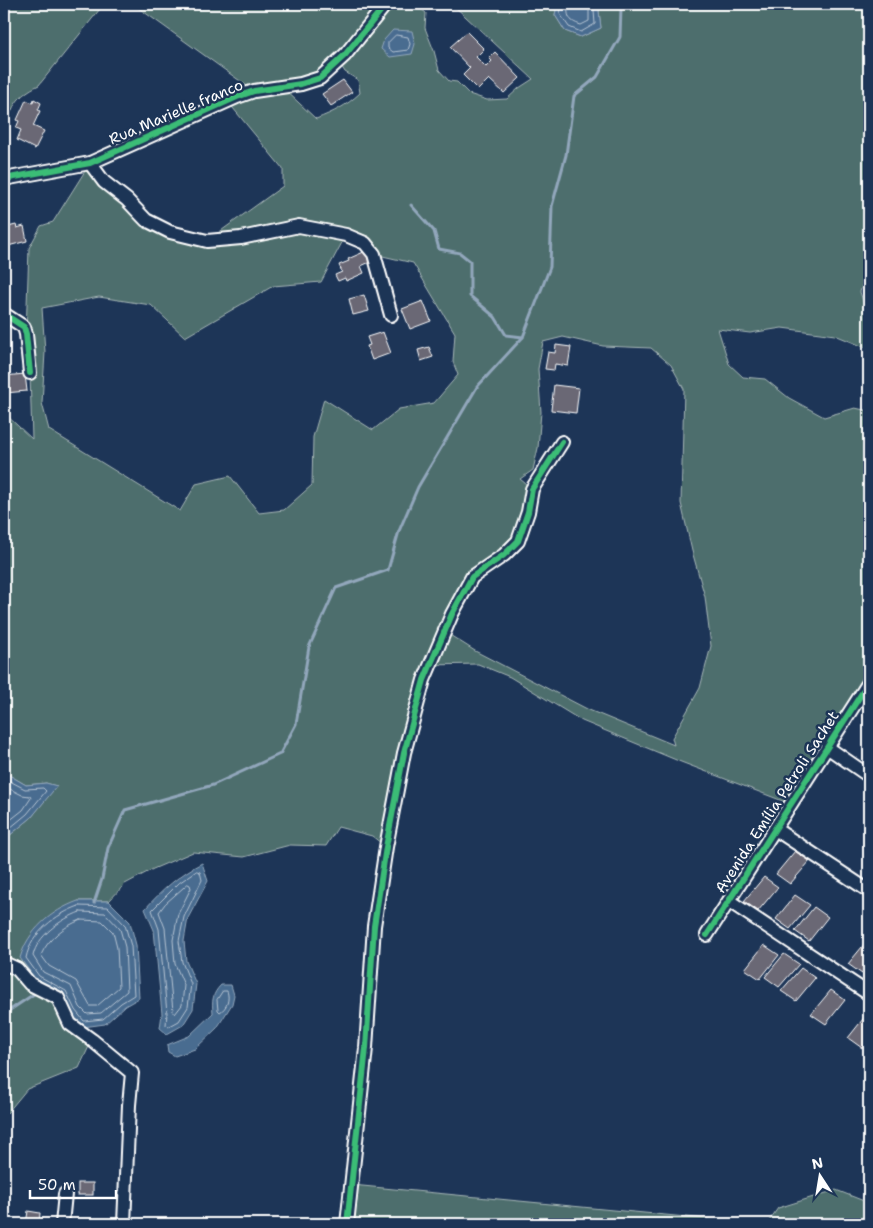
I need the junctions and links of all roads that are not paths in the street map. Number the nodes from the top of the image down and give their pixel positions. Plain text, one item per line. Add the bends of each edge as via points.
1 (386, 4) edge
2 (90, 163) junction
3 (4, 179) edge
4 (4, 314) edge
5 (391, 315) dead end
6 (30, 373) dead end
7 (562, 442) dead end
8 (869, 682) edge
9 (827, 747) junction
10 (869, 776) edge
11 (775, 829) junction
12 (869, 891) edge
13 (729, 901) junction
14 (707, 935) dead end
15 (4, 963) edge
16 (869, 994) edge
17 (65, 1194) dead end
18 (62, 1224) edge
19 (124, 1224) edge
20 (347, 1224) edge

1 - 2 street, Rua Marielle franco via 345,55 320,78 237,97
2 - 3 street, Rua Marielle franco
2 - 5 street via 104,182 146,220 170,232 207,241 242,238 299,226 346,235 365,244 374,254
4 - 6 street via 24,327
7 - 20 street via 532,489 518,541 472,577 424,680 404,753 374,926 366,1048
8 - 9 street, Avenida Emília Petroli Sachet
9 - 10 street
9 - 11 street, Avenida Emília Petroli Sachet
11 - 12 street
11 - 13 street, Avenida Emília Petroli Sachet
13 - 14 street, Avenida Emília Petroli Sachet
13 - 16 street
15 - 19 street via 17,969 30,984 58,998 70,1024 132,1073
17 - 18 street

